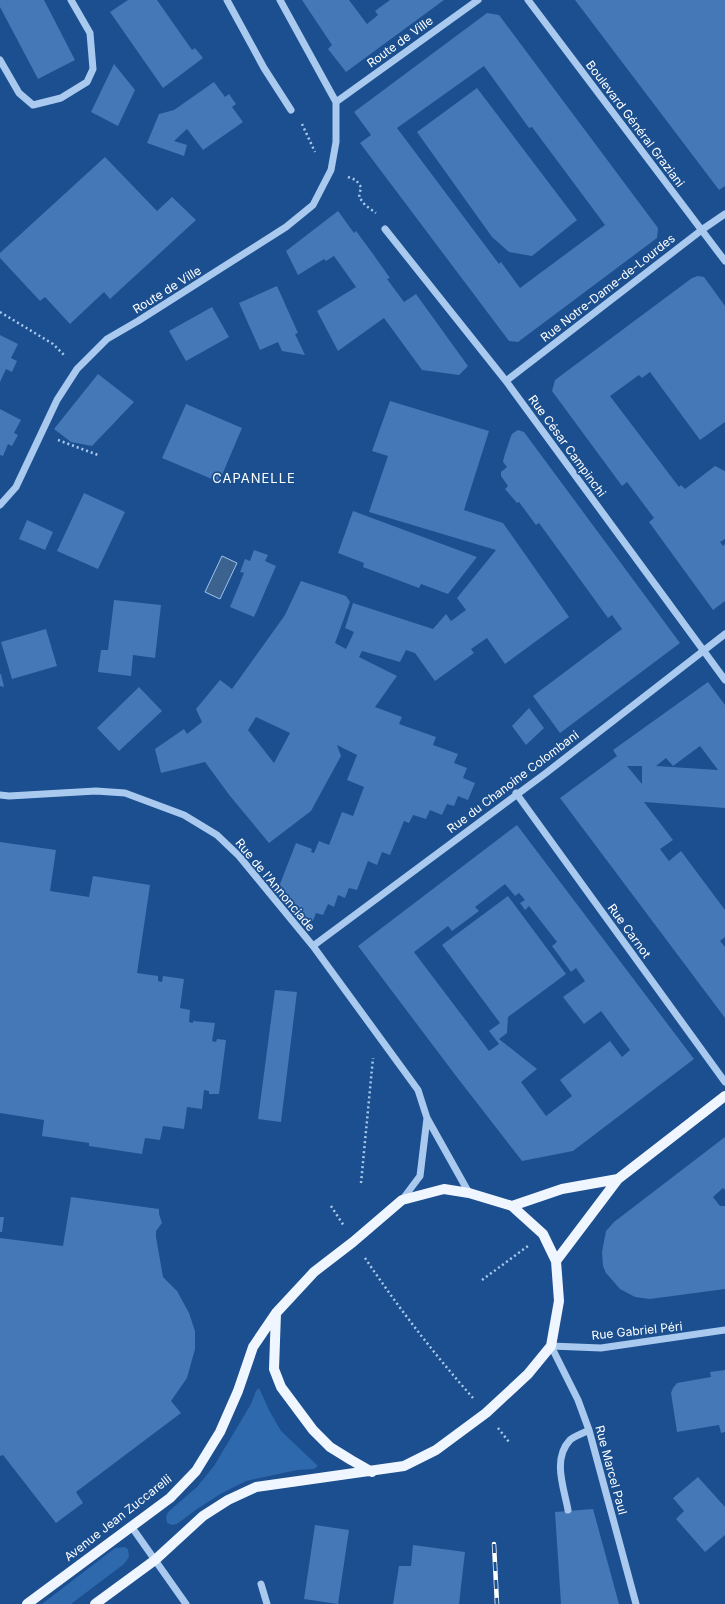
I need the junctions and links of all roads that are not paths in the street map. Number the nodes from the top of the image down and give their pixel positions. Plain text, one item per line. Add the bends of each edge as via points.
1 (71, 0) edge
2 (227, 0) edge
3 (280, 0) edge
4 (478, 0) edge
5 (528, 0) edge
6 (0, 60) edge
7 (336, 102) junction
8 (291, 110) road end
9 (725, 214) edge
10 (385, 229) road end
11 (703, 229) junction
12 (725, 261) edge
13 (506, 381) junction
14 (0, 505) edge
15 (725, 634) edge
16 (703, 650) junction
17 (725, 680) edge
18 (516, 793) junction
19 (0, 795) edge
20 (313, 946) junction
21 (725, 1082) edge
22 (725, 1096) edge
23 (427, 1118) junction
24 (618, 1179) junction
25 (470, 1193) junction
26 (402, 1200) junction
27 (512, 1206) junction
28 (556, 1261) junction
29 (276, 1314) junction
30 (725, 1330) edge
31 (551, 1346) junction
32 (589, 1430) junction
33 (372, 1472) junction
34 (568, 1510) dead end
35 (131, 1526) junction
36 (155, 1560) junction
37 (261, 1584) dead end
38 (27, 1604) edge
39 (95, 1604) edge
40 (186, 1604) edge
41 (267, 1604) edge
42 (636, 1604) edge

1 - 6 street via 90,33 93,69 86,82 61,98 33,105 19,93
2 - 8 street via 264,68
3 - 7 street, Route de Ville
4 - 7 street, Route de Ville
5 - 11 street, Boulevard Général Graziani via 684,208
7 - 14 street, Route de Ville via 336,142 331,170 313,205 286,227 108,339 77,369 57,400 16,487
9 - 11 street, Rue Notre-Dame-de-Lourdes
10 - 13 street, Rue César Campinchi
11 - 12 street, Boulevard Général Graziani
11 - 13 street, Rue Notre-Dame-de-Lourdes
13 - 16 street, Rue César Campinchi
15 - 16 street, Rue du Chanoine Colombani
16 - 17 street, Rue César Campinchi
16 - 18 street, Rue du Chanoine Colombani via 546,773
18 - 20 street, Rue du Chanoine Colombani
18 - 21 street, Rue Carnot
19 - 20 street, Rue de l'Annonciade via 96,791 125,793 184,815 217,835 239,856
20 - 23 street, Rue de l'Annonciade via 418,1090
22 - 24 main road
23 - 25 street, Rue de l'Annonciade
23 - 26 street, Rue de l'Annonciade via 420,1176
24 - 27 main road via 562,1189
24 - 28 main road
25 - 26 main road via 444,1189
25 - 27 main road
26 - 29 main road, Avenue Jean Zuccarelli via 354,1242 314,1272
27 - 28 main road via 543,1234
28 - 31 main road via 559,1301
29 - 33 main road via 274,1368 281,1387 313,1430 330,1447
29 - 35 main road, Avenue Jean Zuccarelli via 253,1347 220,1432 196,1471 170,1498
30 - 31 street, Rue Gabriel Péri via 601,1348
31 - 32 street, Rue Marcel Paul via 578,1400
31 - 33 main road via 528,1374 486,1413 436,1450 404,1466
32 - 34 street via 570,1440 562,1452 560,1466
32 - 42 street, Rue Marcel Paul
33 - 36 main road via 256,1487 228,1500 203,1516
35 - 36 street
35 - 38 main road, Avenue Jean Zuccarelli
36 - 39 main road
36 - 40 street
37 - 41 street

